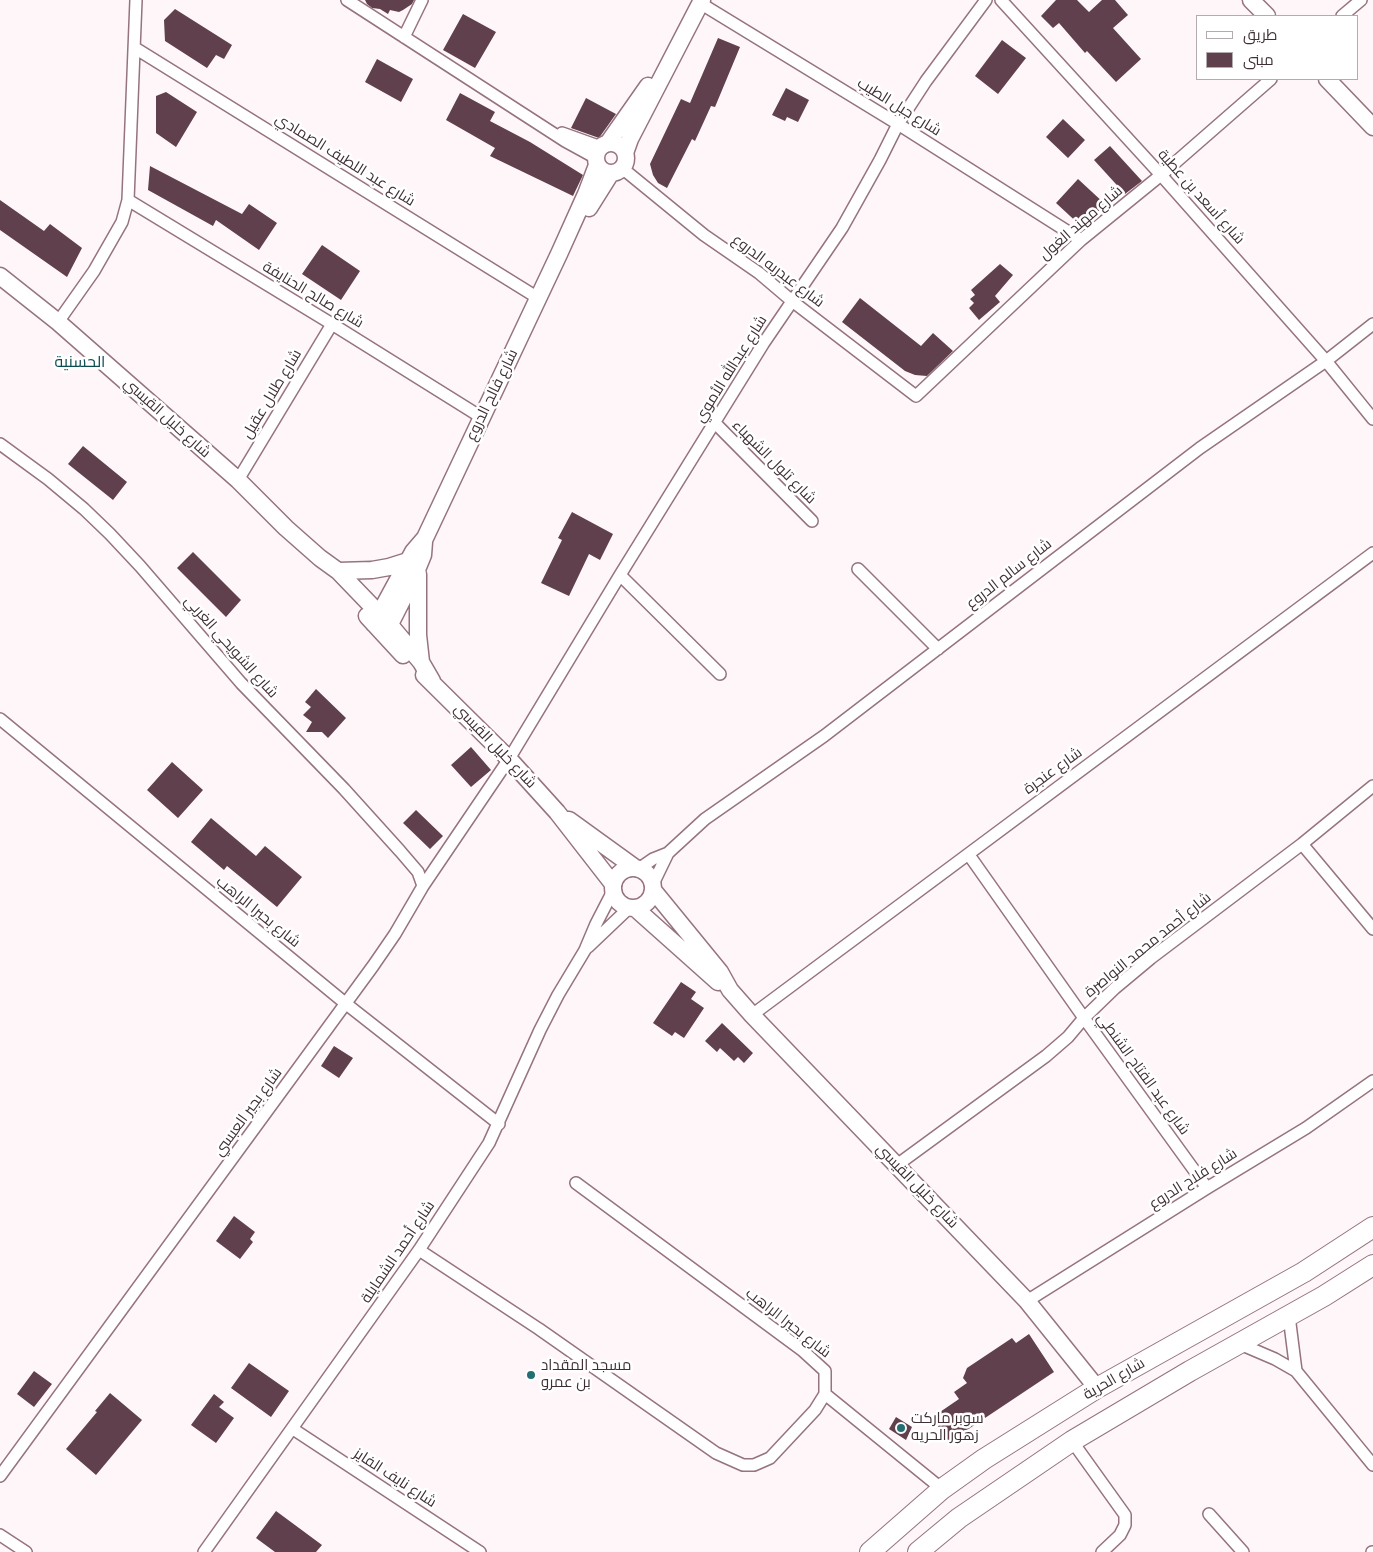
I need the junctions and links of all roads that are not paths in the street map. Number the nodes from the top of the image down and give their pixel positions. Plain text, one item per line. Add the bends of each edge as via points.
1 (136, 0) edge
2 (347, 0) edge
3 (422, 0) edge
4 (986, 0) edge
5 (1002, 0) edge
6 (1251, 0) edge
7 (1361, 0) edge
8 (701, 1) edge
9 (1266, 15) edge
10 (1343, 15) edge
11 (404, 37) junction
12 (135, 48) junction
13 (1270, 80) edge
14 (1328, 80) edge
15 (898, 124) junction
16 (1373, 127) edge
17 (609, 158) junction
18 (1161, 175) junction
19 (128, 200) junction
20 (1081, 240) junction
21 (3, 277) edge
22 (538, 298) junction
23 (792, 301) junction
24 (58, 322) junction
25 (332, 324) junction
26 (1373, 324) edge
27 (1326, 361) junction
28 (916, 396) joint
29 (481, 417) junction
30 (1373, 419) edge
31 (715, 423) junction
32 (0, 444) edge
33 (238, 480) junction
34 (812, 521) dead end
35 (1373, 553) edge
36 (320, 558) junction
37 (413, 564) junction
38 (858, 569) dead end
39 (338, 571) junction
40 (620, 575) junction
41 (382, 624) junction
42 (938, 649) junction
43 (421, 662) junction
44 (720, 674) dead end
45 (432, 681) junction
46 (0, 719) edge
47 (509, 759) junction
48 (1373, 786) edge
49 (557, 812) junction
50 (1302, 844) junction
51 (668, 852) junction
52 (969, 855) junction
53 (637, 868) junction
54 (423, 886) junction
55 (613, 887) junction
56 (653, 887) junction
57 (632, 908) junction
58 (1373, 929) edge
59 (585, 950) junction
60 (730, 990) junction
61 (345, 1003) junction
62 (752, 1015) junction
63 (1084, 1018) junction
64 (1373, 1081) edge
65 (499, 1124) junction
66 (897, 1165) junction
67 (576, 1183) dead end
68 (1207, 1188) junction
69 (1373, 1227) edge
70 (419, 1250) junction
71 (1373, 1265) edge
72 (1373, 1282) edge
73 (1324, 1296) junction
74 (1027, 1301) junction
75 (1289, 1316) junction
76 (1240, 1344) junction
77 (1296, 1371) junction
78 (1097, 1388) junction
79 (825, 1394) junction
80 (293, 1429) junction
81 (1072, 1441) junction
82 (1373, 1465) edge
83 (0, 1476) edge
84 (942, 1489) junction
85 (1209, 1514) dead end
86 (0, 1534) edge
87 (26, 1552) edge
88 (204, 1552) edge
89 (480, 1552) edge
90 (870, 1552) edge
91 (918, 1552) edge
92 (1102, 1552) edge
93 (1243, 1552) edge

1 - 12 street
2 - 11 street, شارع عبدربه الدروع
3 - 11 street
4 - 15 street, شارع عبدالله الأموي
5 - 18 street, شارع أسعد بن عطية
6 - 9 street
7 - 10 street
8 - 15 street, شارع جبل الطيب
8 - 17 street, شارع فالح الدروع
11 - 17 street, شارع عبدربه الدروع via 542,125
12 - 19 street
12 - 22 street, شارع عبد اللطيف الصمادي
13 - 18 street, شارع مهند الغول
14 - 16 street
15 - 20 street, شارع جبل الطيب
15 - 23 street, شارع عبدالله الأموي via 842,228
17 - 22 street, شارع فالح الدروع via 586,194
17 - 23 street, شارع عبدربه الدروع
18 - 20 street, شارع مهند الغول
18 - 27 street, شارع أسعد بن عطية
19 - 24 street via 122,222 94,271
19 - 25 street, شارع صالح الحنايفة
20 - 28 street, شارع مهند الغول
21 - 24 street, شارع خليل القيسي
22 - 29 street, شارع فالح الدروع
23 - 28 street, شارع عبدربه الدروع
23 - 31 street, شارع عبدالله الأموي
24 - 33 street, شارع خليل القيسي
25 - 29 street, شارع صالح الحنايفة
25 - 33 street, شارع طلال عقيل
26 - 27 street, شارع سالم الدروع
27 - 30 street, شارع أسعد بن عطية
27 - 42 street, شارع سالم الدروع via 1200,448
29 - 37 street, شارع فالح الدروع
31 - 34 street, شارع تلول الشهباء
31 - 40 street, شارع عبدالله الأموي
32 - 54 street, شارع الشويحي الغربي via 84,509 140,566 241,683 400,851 418,872
33 - 36 street, شارع خليل القيسي
35 - 52 street, شارع عنجرة
36 - 39 street, شارع خليل القيسي
36 - 41 street, شارع خليل القيسي via 334,578
37 - 39 street
37 - 41 street, شارع فالح الدروع
37 - 43 street
38 - 42 street
39 - 41 street, شارع خليل القيسي
40 - 44 street
40 - 47 street, شارع عبدالله الأموي
41 - 43 street, شارع خليل القيسي
41 - 45 street, شارع خليل القيسي via 416,669
42 - 51 street, شارع سالم الدروع via 824,736 705,819
43 - 45 street, شارع خليل القيسي
45 - 47 street, شارع خليل القيسي
46 - 61 street, شارع بحيرا الراهب
47 - 49 street, شارع خليل القيسي
47 - 54 street, شارع بجير العبسي
48 - 50 street, شارع أحمد محمد النواصرة
49 - 53 street, شارع خليل القيسي
49 - 55 street, شارع خليل القيسي
50 - 58 street
50 - 63 street, شارع أحمد محمد النواصرة via 1151,958
51 - 53 street, شارع سالم الدروع
51 - 56 street, شارع سالم الدروع
52 - 62 street, شارع عنجرة
52 - 63 street, شارع عبد الفتاح الشنطي
53 - 55 street via 624,869
53 - 56 street via 648,874
54 - 61 street, شارع بجير العبسي via 395,934
55 - 57 street via 618,902
55 - 59 street, شارع أحمد الشمايلة
56 - 57 street via 652,896 646,903
56 - 60 street, شارع خليل القيسي via 720,972
57 - 59 street, شارع أحمد الشمايلة
57 - 60 street, شارع خليل القيسي
59 - 65 street, شارع أحمد الشمايلة via 540,1030
60 - 62 street, شارع خليل القيسي
61 - 65 street, شارع بحيرا الراهب
61 - 83 street, شارع بجير العبسي
62 - 66 street, شارع خليل القيسي
63 - 66 street, شارع أحمد محمد النواصرة via 1046,1056
63 - 68 street, شارع عبد الفتاح الشنطي
64 - 68 street, شارع فلاح الدروع via 1306,1128
65 - 70 street, شارع أحمد الشمايلة
66 - 74 street, شارع خليل القيسي
67 - 79 street, شارع بحيرا الراهب via 813,1359 825,1371
68 - 74 street, شارع فلاح الدروع
69 - 78 highway, شارع الحرية via 1304,1272
70 - 79 street via 539,1329 701,1444 743,1465 754,1465 770,1458 815,1410
70 - 80 street, شارع أحمد الشمايلة
71 - 73 highway
72 - 73 highway
73 - 75 highway
74 - 78 street, شارع خليل القيسي
75 - 76 highway
75 - 77 street
76 - 77 street
76 - 81 highway
77 - 82 street
78 - 84 highway, شارع الحرية
79 - 84 street
80 - 88 street, شارع أحمد الشمايلة
80 - 89 street, شارع نايف الفايز
81 - 91 highway via 959,1518
81 - 92 street via 1125,1515 1120,1535
84 - 90 highway, شارع الحرية
85 - 93 street
86 - 87 street

